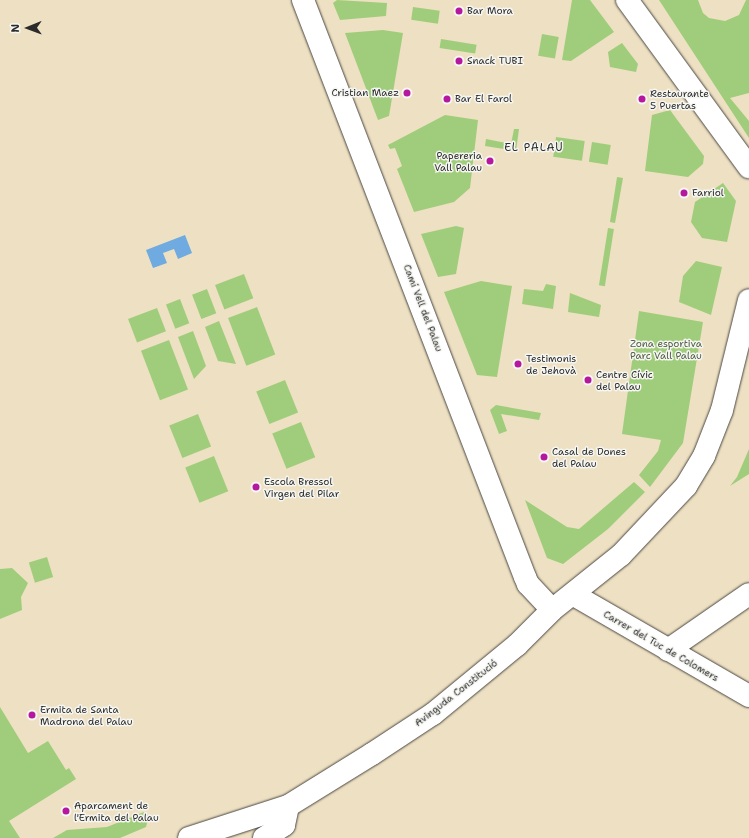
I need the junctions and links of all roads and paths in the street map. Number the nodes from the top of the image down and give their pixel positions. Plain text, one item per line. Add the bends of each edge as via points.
1 (303, 0) edge
2 (627, 0) edge
3 (749, 167) edge
4 (749, 300) edge
5 (749, 594) edge
6 (574, 595) junction
7 (552, 610) junction
8 (668, 650) junction
9 (749, 696) edge
10 (288, 823) edge
11 (189, 838) edge
12 (264, 838) edge

1 - 7 street, Camí Vell del Palau via 525,577 528,584
2 - 3 street
4 - 6 street, Avinguda Constitució via 722,410 704,456 686,486 621,555
5 - 8 street
6 - 7 street, Avinguda Constitució
6 - 8 street, Carrer del Tuc de Colomers
7 - 10 street, Avinguda Constitució via 517,645 433,714
8 - 9 street, Carrer del Tuc de Colomers
10 - 11 street
10 - 12 street

